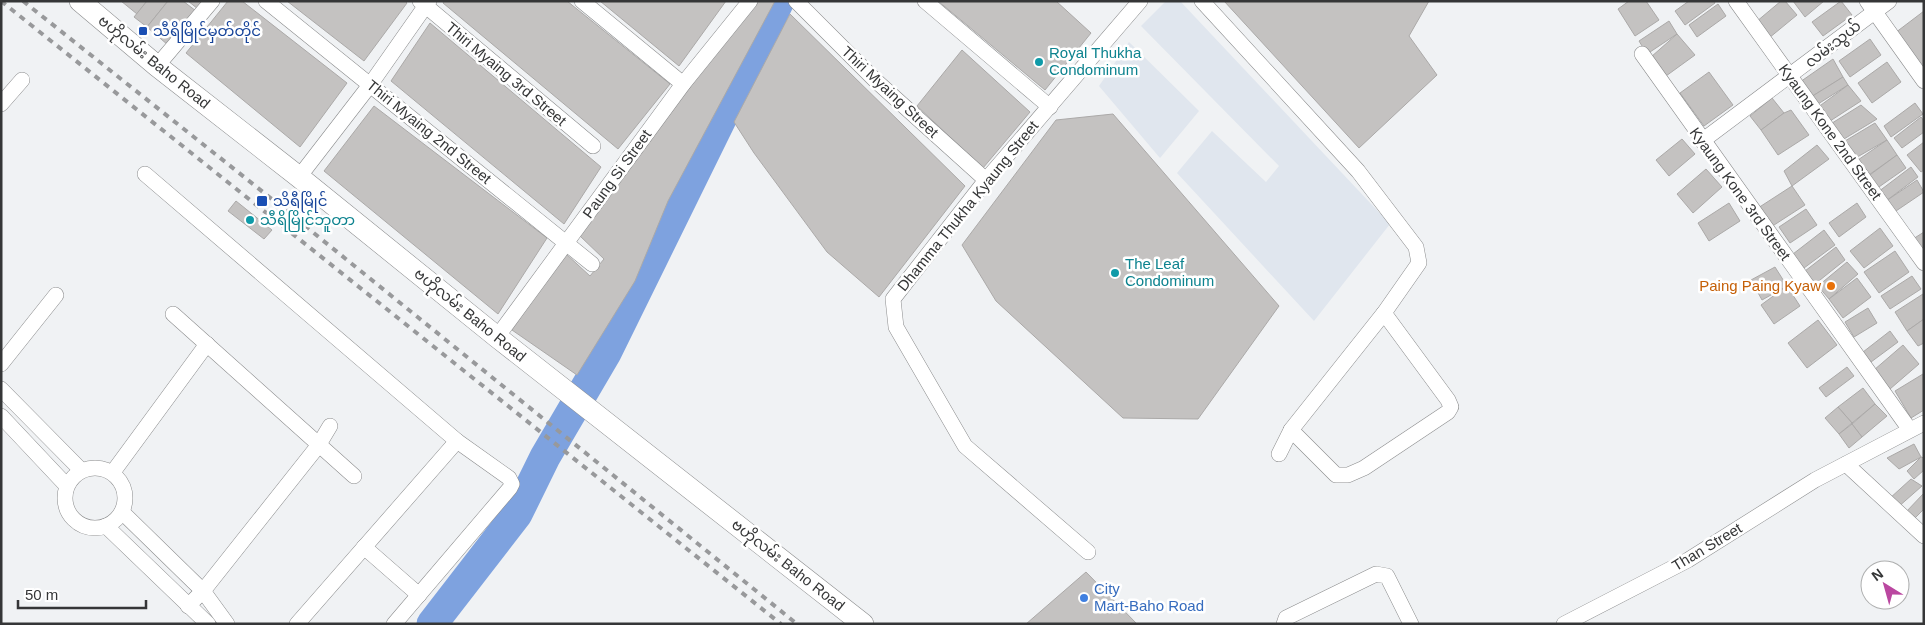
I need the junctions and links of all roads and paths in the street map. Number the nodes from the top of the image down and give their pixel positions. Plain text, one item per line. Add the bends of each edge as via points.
1 (80, 1) edge
2 (212, 1) edge
3 (266, 1) edge
4 (582, 1) edge
5 (796, 1) edge
6 (925, 1) edge
7 (1140, 1) edge
8 (1202, 1) edge
9 (1736, 1) edge
10 (1889, 1) edge
11 (425, 3) edge
12 (1871, 6) edge
13 (745, 7) edge
14 (1642, 54) dead end
15 (157, 66) junction
16 (1791, 76) junction
17 (22, 80) dead end
18 (1924, 81) edge
19 (683, 84) junction
20 (370, 85) junction
21 (1, 104) edge
22 (1050, 107) junction
23 (1702, 141) junction
24 (593, 146) dead end
25 (146, 174) dead end
26 (299, 177) junction
27 (986, 180) junction
28 (567, 242) junction
29 (1924, 263) edge
30 (592, 264) dead end
31 (56, 295) dead end
32 (1384, 313) junction
33 (173, 314) dead end
34 (497, 337) junction
35 (207, 344) junction
36 (1, 364) edge
37 (1, 389) edge
38 (1, 416) edge
39 (1924, 423) edge
40 (330, 426) dead end
41 (1291, 430) junction
42 (1910, 430) junction
43 (457, 440) junction
44 (318, 446) junction
45 (1279, 454) dead end
46 (1846, 464) junction
47 (81, 470) junction
48 (113, 472) junction
49 (354, 476) dead end
50 (66, 485) junction
51 (122, 512) junction
52 (106, 526) junction
53 (1924, 536) edge
54 (364, 547) junction
55 (1088, 552) dead end
56 (203, 591) junction
57 (419, 595) junction
58 (188, 606) junction
59 (208, 624) edge
60 (227, 624) edge
61 (297, 624) edge
62 (394, 624) edge
63 (863, 624) edge
64 (1284, 624) edge
65 (1411, 624) edge
66 (1564, 624) edge

1 - 15 main road, ဗဟိုလမ်း Baho Road
2 - 15 street
3 - 20 street, Thiri Myaing 2nd Street
4 - 19 street
5 - 27 street, Thiri Myaing Street via 875,80
6 - 22 street
7 - 22 street, Dhamma Thukha Kyaung Street
8 - 32 street via 1358,172 1416,246 1420,263
9 - 16 street, Kyaung Kone 2nd Street
10 - 12 street, လမ်းသွယ်
11 - 20 street
11 - 24 street, Thiri Myaing 3rd Street
12 - 16 street, လမ်းသွယ်
12 - 18 street
13 - 19 street, Paung Si Street
14 - 23 street, Kyaung Kone 3rd Street
15 - 26 main road, ဗဟိုလမ်း Baho Road
16 - 23 street, လမ်းသွယ်
16 - 29 street, Kyaung Kone 2nd Street
17 - 21 street
19 - 28 street, Paung Si Street
20 - 26 street
20 - 28 street, Thiri Myaing 2nd Street
22 - 27 street, Dhamma Thukha Kyaung Street
23 - 42 street, Kyaung Kone 3rd Street
25 - 43 street
26 - 34 main road, ဗဟိုလမ်း Baho Road
27 - 55 street, Dhamma Thukha Kyaung Street via 893,299 896,326 965,446
28 - 30 street, Thiri Myaing 2nd Street
28 - 34 street, Paung Si Street
31 - 36 street
32 - 41 street
32 - 41 street via 1448,400 1451,406 1448,412 1348,476 1336,475
33 - 35 street
34 - 63 main road, ဗဟိုလမ်း Baho Road
35 - 44 street
35 - 48 street
37 - 47 street
38 - 50 street
39 - 42 street, Than Street
40 - 44 street
41 - 45 street
42 - 46 street, Than Street
43 - 54 street
43 - 57 street via 509,478 512,484
44 - 49 street
44 - 56 street
46 - 53 street
46 - 66 street, Than Street via 1688,560
47 - 48 street via 97,467
47 - 50 street
48 - 51 street via 123,484 125,500
50 - 52 street via 64,506 76,524 91,529
51 - 52 street via 117,520
51 - 56 street
52 - 58 street
54 - 57 street
54 - 61 street
56 - 58 street
56 - 60 street
57 - 62 street
58 - 59 street
64 - 65 street via 1286,618 1376,574 1387,576

